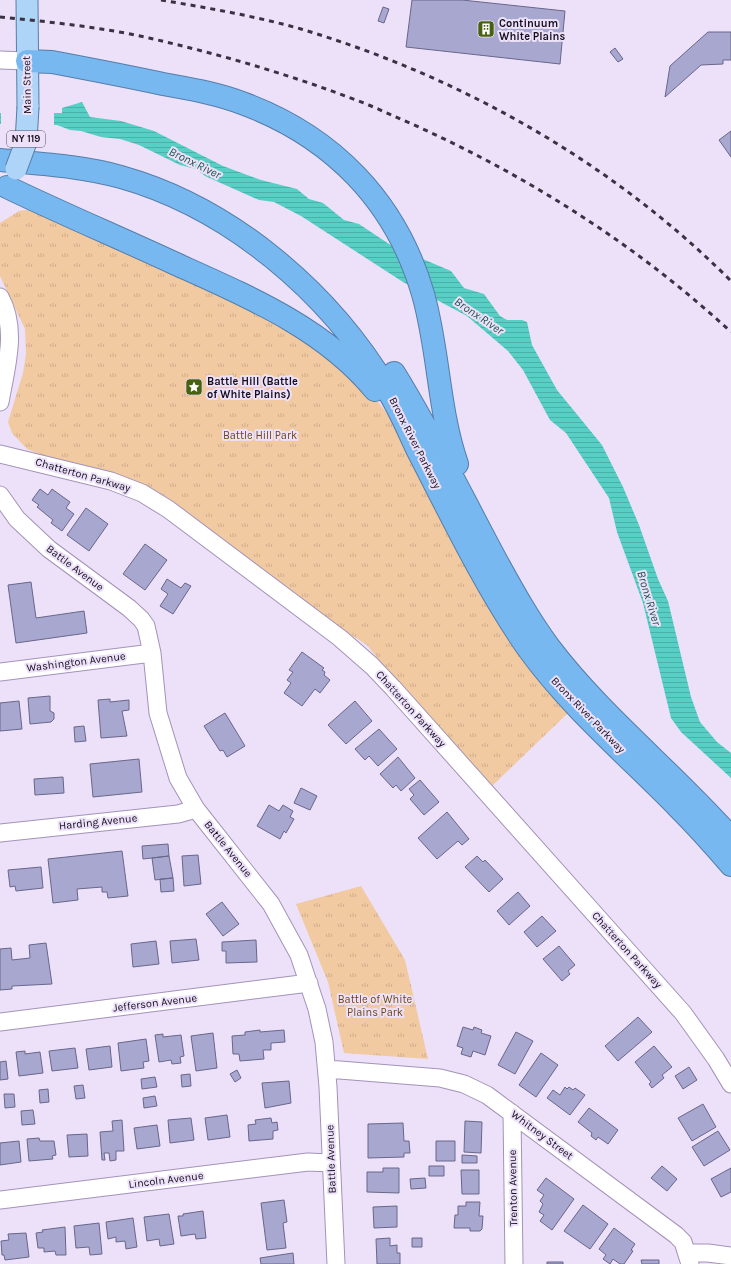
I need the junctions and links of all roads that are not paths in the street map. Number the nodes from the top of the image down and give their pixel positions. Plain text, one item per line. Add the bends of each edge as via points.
1 (27, 0) edge
2 (0, 60) edge
3 (27, 61) junction
4 (0, 148) edge
5 (6, 179) edge
6 (0, 297) edge
7 (0, 402) edge
8 (417, 448) junction
9 (0, 454) edge
10 (0, 495) edge
11 (479, 528) junction
12 (152, 653) junction
13 (0, 672) edge
14 (196, 808) junction
15 (0, 832) edge
16 (731, 838) edge
17 (731, 865) edge
18 (309, 983) junction
19 (0, 1022) edge
20 (327, 1069) junction
21 (731, 1084) edge
22 (512, 1113) junction
23 (331, 1163) junction
24 (0, 1200) edge
25 (731, 1256) edge
26 (689, 1258) edge
27 (336, 1264) edge
28 (514, 1264) edge

1 - 3 main road, Main Street
2 - 3 street
3 - 5 main road, Main Street / NY 119, bridge via 26,142
3 - 11 highway via 52,62 241,102 296,128 334,154 374,195 396,227 415,269 428,312 448,432
4 - 11 highway, Bronx River Parkway via 86,156 146,171 178,184 228,211 296,259 342,303 385,359 429,432
5 - 8 highway via 295,323 337,352 362,375 380,395
5 - 8 highway, Bronx River Parkway via 72,167 110,174 161,191 196,208 244,237 299,280 345,328 388,390
6 - 7 street via 8,314 10,329
8 - 17 highway, Bronx River Parkway via 498,599 542,667 580,709 677,805
9 - 21 street, Chatterton Parkway via 111,481 142,493 168,509 356,651 393,688 683,1013
10 - 12 street, Battle Avenue via 16,519 49,549 141,619 149,632
11 - 16 highway, Bronx River Parkway via 532,622 566,668 698,801
12 - 13 street, Washington Avenue
12 - 14 street, Battle Avenue via 155,700 162,729 178,778
14 - 15 street, Harding Avenue via 178,814
14 - 18 street, Battle Avenue via 271,904 292,939
18 - 19 street, Jefferson Avenue
18 - 20 street, Battle Avenue via 321,1024
20 - 22 street, Whitney Street via 452,1081 487,1095
20 - 23 street, Battle Avenue
22 - 26 street, Whitney Street via 676,1236 683,1242
22 - 28 street, Trenton Avenue
23 - 24 street, Lincoln Avenue via 308,1162
23 - 27 street, Battle Avenue
25 - 26 street, Whitney Street via 708,1252

